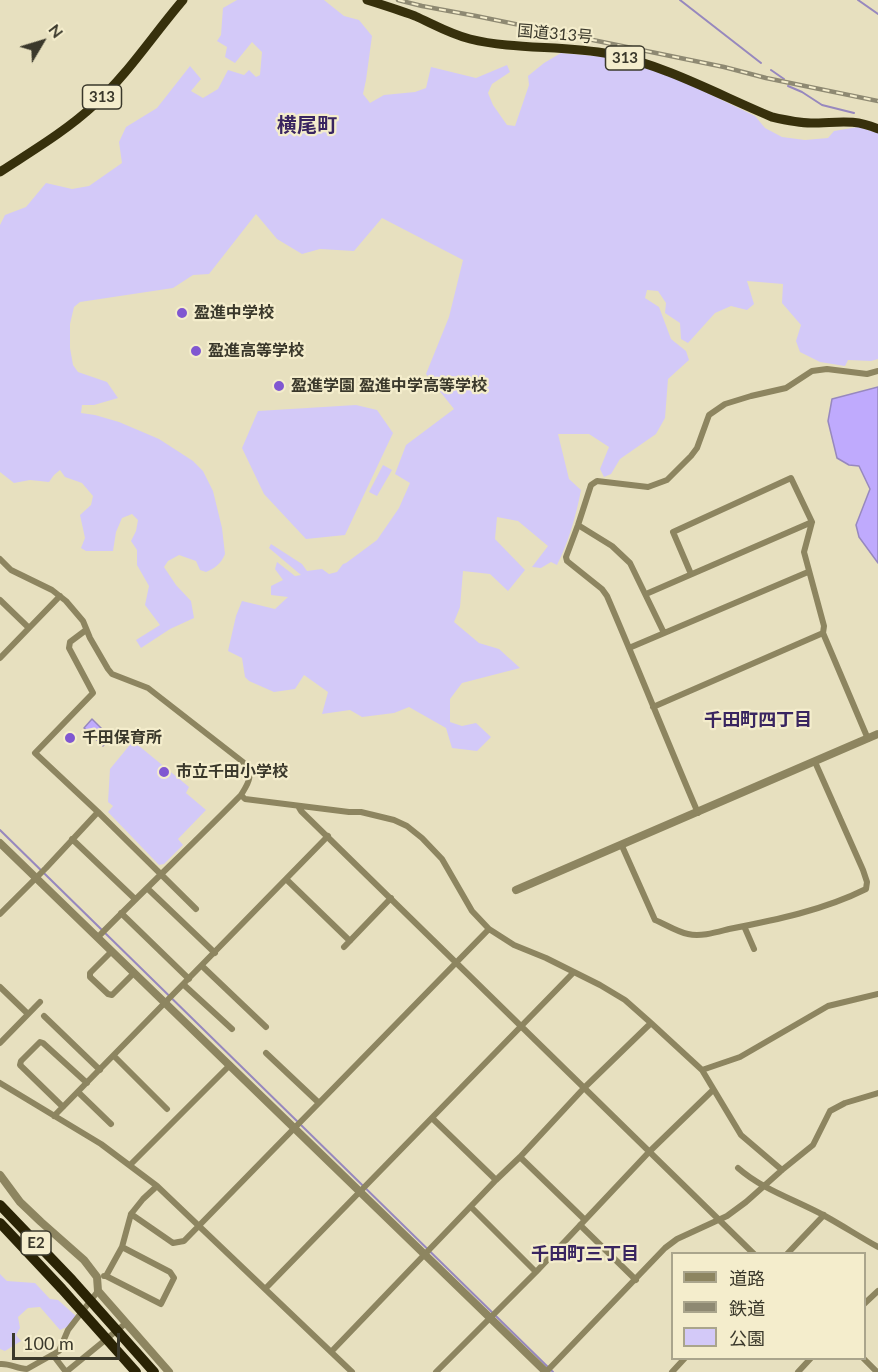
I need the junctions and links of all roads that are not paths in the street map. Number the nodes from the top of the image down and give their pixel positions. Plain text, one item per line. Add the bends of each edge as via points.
1 (183, 0) edge
2 (367, 0) edge
3 (878, 129) edge
4 (0, 172) edge
5 (878, 372) edge
6 (812, 522) junction
7 (578, 525) junction
8 (0, 559) edge
9 (808, 572) junction
10 (691, 574) junction
11 (646, 594) junction
12 (60, 596) junction
13 (0, 600) edge
14 (29, 628) junction
15 (86, 630) junction
16 (664, 633) junction
17 (823, 633) junction
18 (0, 646) edge
19 (629, 648) junction
20 (6, 652) junction
21 (0, 658) edge
22 (653, 707) junction
23 (878, 734) edge
24 (868, 739) junction
25 (815, 762) junction
26 (241, 795) junction
27 (298, 806) junction
28 (98, 812) junction
29 (698, 813) junction
30 (328, 836) junction
31 (72, 839) junction
32 (0, 843) edge
33 (621, 846) junction
34 (162, 874) junction
35 (38, 876) junction
36 (287, 880) junction
37 (147, 888) junction
38 (516, 890) dead end
39 (391, 898) junction
40 (135, 899) junction
41 (196, 909) dead end
42 (121, 913) junction
43 (0, 914) edge
44 (744, 926) junction
45 (489, 929) junction
46 (102, 933) junction
47 (350, 941) junction
48 (344, 947) dead end
49 (754, 950) dead end
50 (112, 951) junction
51 (215, 953) junction
52 (457, 963) junction
53 (202, 966) junction
54 (135, 973) junction
55 (573, 973) junction
56 (189, 979) junction
57 (184, 985) junction
58 (0, 987) edge
59 (878, 994) edge
60 (170, 999) junction
61 (40, 1002) dead end
62 (27, 1014) junction
63 (44, 1016) dead end
64 (651, 1023) junction
65 (521, 1026) junction
66 (266, 1027) dead end
67 (0, 1029) edge
68 (232, 1029) dead end
69 (7, 1036) junction
70 (0, 1042) edge
71 (266, 1053) dead end
72 (114, 1056) junction
73 (230, 1065) junction
74 (99, 1070) junction
75 (702, 1070) junction
76 (0, 1083) edge
77 (87, 1083) junction
78 (584, 1088) junction
79 (714, 1090) junction
80 (78, 1092) junction
81 (878, 1093) edge
82 (319, 1103) junction
83 (63, 1107) junction
84 (167, 1109) dead end
85 (54, 1116) junction
86 (432, 1118) junction
87 (111, 1124) dead end
88 (298, 1125) junction
89 (649, 1152) junction
90 (520, 1157) junction
91 (130, 1165) junction
92 (738, 1168) dead end
93 (782, 1170) junction
94 (0, 1175) edge
95 (496, 1180) junction
96 (157, 1186) junction
97 (764, 1186) junction
98 (364, 1189) junction
99 (0, 1205) edge
100 (471, 1207) junction
101 (131, 1214) junction
102 (824, 1215) junction
103 (719, 1220) junction
104 (0, 1223) edge
105 (582, 1223) junction
106 (200, 1226) junction
107 (122, 1247) junction
108 (878, 1248) edge
109 (428, 1251) junction
110 (752, 1252) edge
111 (789, 1252) edge
112 (536, 1272) junction
113 (106, 1276) junction
114 (97, 1277) junction
115 (636, 1280) junction
116 (265, 1289) junction
117 (98, 1291) junction
118 (878, 1291) edge
119 (866, 1302) edge
120 (492, 1315) junction
121 (126, 1323) junction
122 (331, 1352) junction
123 (53, 1355) junction
124 (684, 1360) edge
125 (810, 1360) edge
126 (864, 1360) edge
127 (0, 1364) edge
128 (548, 1370) edge
129 (66, 1372) edge
130 (136, 1372) edge
131 (154, 1372) edge
132 (169, 1372) edge
133 (352, 1372) edge
134 (436, 1372) edge
135 (672, 1372) edge
136 (798, 1372) edge
137 (877, 1372) edge

1 - 4 highway, 313 via 93,105
2 - 3 highway, 国道313号 / 313 via 467,39 609,54 639,62 772,117 811,123 857,122
5 - 7 street via 812,371 786,388 725,404 709,415 697,448 667,480 648,487 597,481 591,485
6 - 9 street via 804,552
6 - 10 street
6 - 10 street via 791,478 673,532
7 - 11 street via 612,546 630,563
7 - 19 street via 567,561 602,589
8 - 12 street via 11,570
9 - 16 street
9 - 17 street
10 - 11 street
11 - 16 street
12 - 14 street
12 - 15 street via 83,621
13 - 14 street
14 - 20 street
15 - 26 street via 112,674 148,688 243,762 249,769 250,780
15 - 28 street via 70,642 69,648 93,693 35,753
16 - 19 street
17 - 22 street
17 - 24 street
18 - 20 street
19 - 22 street
20 - 21 street
22 - 29 street
23 - 24 street
24 - 25 street
25 - 29 street
25 - 44 street via 863,870 866,890 843,901
26 - 27 street via 245,799
26 - 34 street
27 - 30 street
27 - 45 street via 361,812 407,826 437,852 472,911
28 - 31 street
28 - 34 street
29 - 33 street
30 - 36 street
30 - 39 street
31 - 35 street
31 - 40 street
32 - 35 street
33 - 38 street
33 - 44 street via 655,920 700,935
34 - 37 street
34 - 41 street
35 - 43 street
35 - 46 street
36 - 47 street
36 - 51 street
37 - 40 street
37 - 51 street
39 - 47 street
39 - 52 street
40 - 42 street
42 - 46 street
42 - 56 street
44 - 49 street
45 - 52 street
45 - 55 street
46 - 50 street
47 - 48 street
50 - 54 street
50 - 54 street via 90,977 112,995
51 - 53 street
52 - 65 street
52 - 82 street
53 - 56 street
53 - 66 street
54 - 60 street
55 - 64 street via 625,1000
55 - 65 street
56 - 57 street
57 - 60 street
57 - 68 street
58 - 62 street
59 - 75 street via 828,1006 740,1057
60 - 72 street
60 - 73 street
61 - 62 street
62 - 69 street
63 - 74 street
64 - 75 street
64 - 78 street
65 - 78 street
65 - 86 street
67 - 69 street
69 - 70 street
71 - 82 street
72 - 74 street
72 - 84 street
73 - 88 street
73 - 91 street
74 - 77 street
75 - 79 street
76 - 85 street
77 - 80 street
77 - 83 street via 40,1042 20,1065
78 - 89 street
78 - 90 street
79 - 89 street
79 - 93 street via 741,1134
80 - 83 street
80 - 87 street
81 - 93 street via 830,1111 813,1145
82 - 88 street
83 - 85 street
85 - 91 street
86 - 95 street
86 - 98 street
88 - 98 street
88 - 106 street
89 - 103 street
89 - 105 street
90 - 95 street
90 - 105 street
91 - 96 street
92 - 97 street
93 - 97 street
94 - 114 street via 20,1202 84,1260
95 - 100 street
96 - 101 street
96 - 106 street
97 - 102 street
97 - 103 street
98 - 109 street
98 - 116 street
99 - 131 highway, E2
100 - 109 street
100 - 112 street
101 - 106 street via 173,1243 184,1241
101 - 107 street
102 - 108 street
102 - 111 street
103 - 110 street
103 - 115 street via 677,1239
104 - 130 highway, E2
105 - 112 street
105 - 115 street
106 - 116 street
107 - 113 street
107 - 113 street via 170,1272 174,1278 161,1304
109 - 120 street
109 - 122 street
112 - 120 street
113 - 114 street
114 - 117 street
115 - 128 street
116 - 122 street
117 - 121 street
117 - 123 street
118 - 119 street
120 - 128 street
120 - 134 street
121 - 129 street
121 - 132 street
122 - 133 street
123 - 127 street via 27,1369
123 - 129 street
124 - 135 street
125 - 136 street
126 - 137 street

